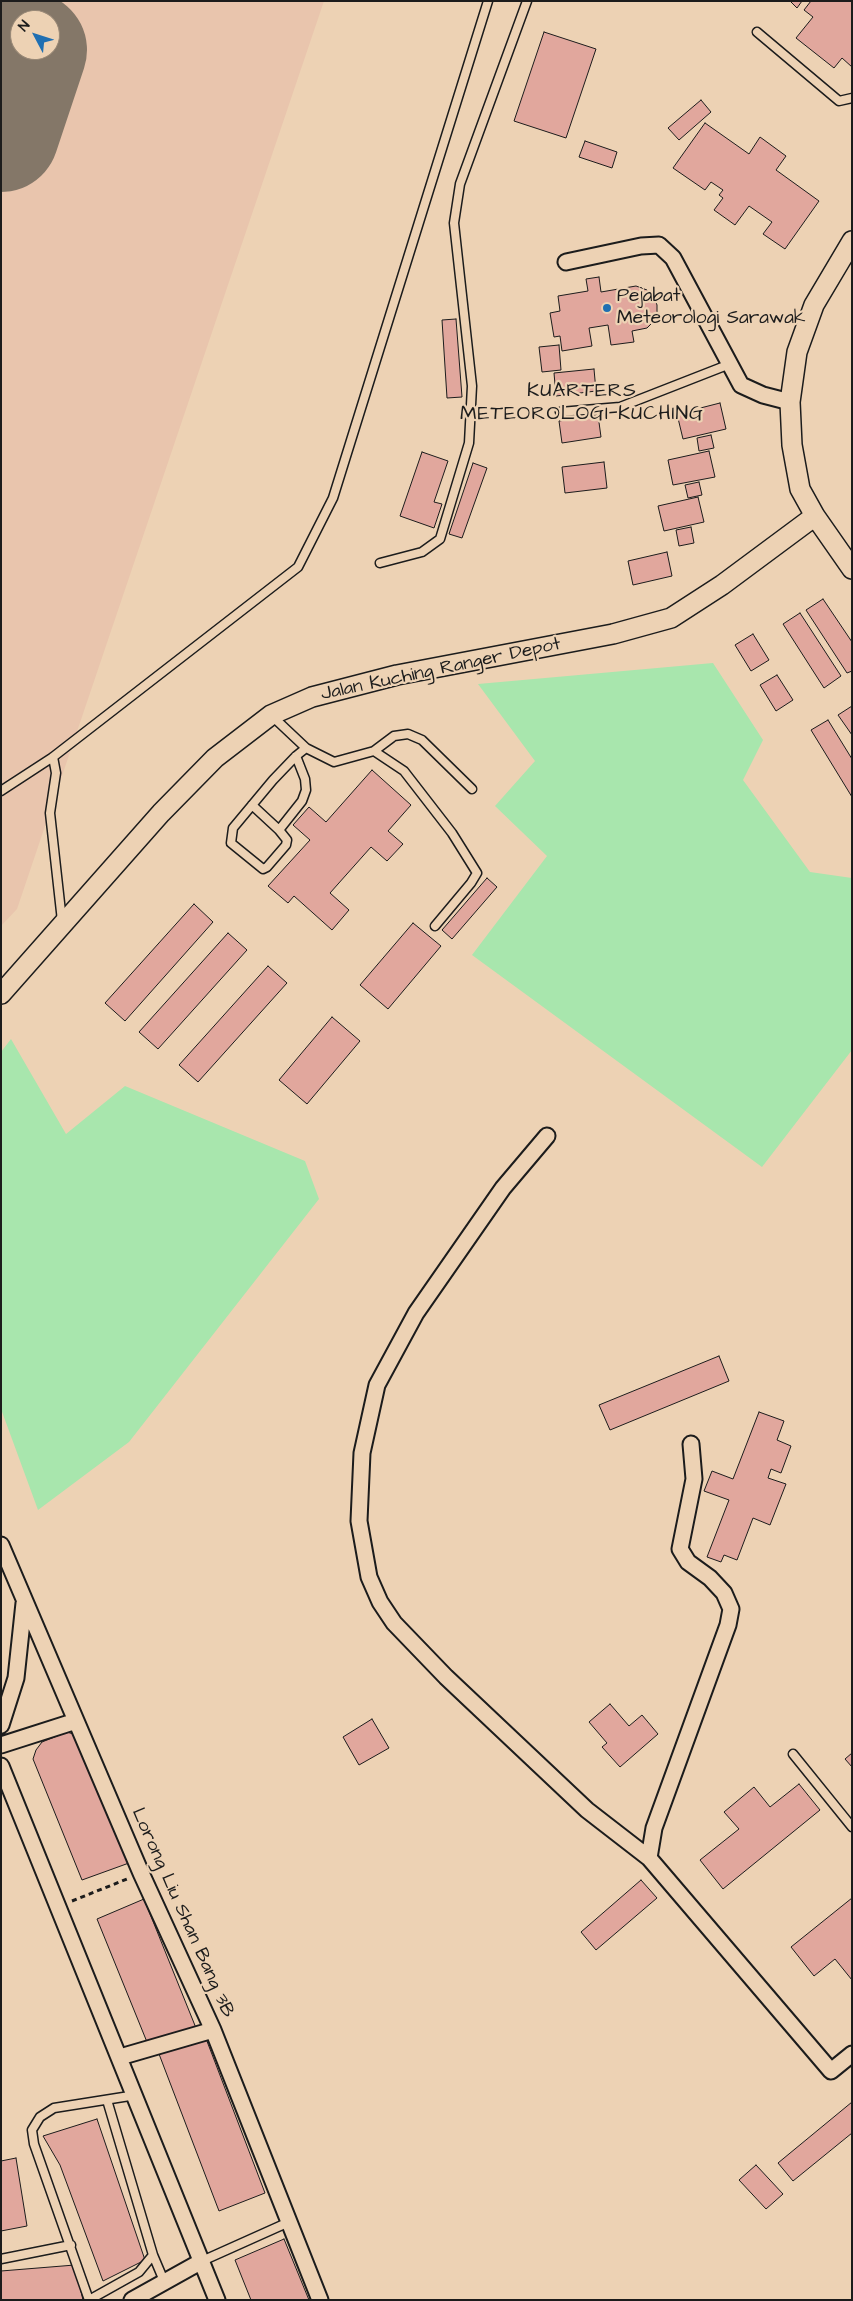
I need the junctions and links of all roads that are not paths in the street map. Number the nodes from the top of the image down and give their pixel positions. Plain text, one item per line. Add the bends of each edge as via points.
1 (488, 1) edge
2 (528, 1) edge
3 (757, 32) dead end
4 (852, 98) edge
5 (852, 241) edge
6 (566, 262) dead end
7 (730, 364) junction
8 (790, 402) junction
9 (560, 412) dead end
10 (815, 516) junction
11 (380, 563) dead end
12 (852, 569) edge
13 (272, 715) junction
14 (306, 748) junction
15 (374, 751) junction
16 (296, 756) junction
17 (53, 757) junction
18 (472, 789) dead end
19 (1, 791) edge
20 (252, 805) junction
21 (280, 830) junction
22 (62, 925) junction
23 (435, 926) dead end
24 (1, 994) edge
25 (547, 1136) dead end
26 (691, 1444) dead end
27 (1, 1545) edge
28 (24, 1599) junction
29 (76, 1721) junction
30 (1, 1725) edge
31 (1, 1745) edge
32 (793, 1754) dead end
33 (1, 1766) edge
34 (852, 1827) edge
35 (649, 1858) junction
36 (213, 2030) junction
37 (852, 2054) edge
38 (120, 2057) junction
39 (136, 2095) junction
40 (108, 2100) junction
41 (289, 2222) junction
42 (71, 2245) junction
43 (153, 2255) junction
44 (1, 2259) edge
45 (202, 2261) junction
46 (164, 2281) junction
47 (89, 2300) edge
48 (132, 2300) edge
49 (217, 2300) edge
50 (320, 2300) edge

1 - 17 lane via 333,498 298,567
2 - 11 lane via 460,184 454,223 472,386 469,443 440,539 422,552
3 - 4 lane via 839,101
5 - 8 street via 814,305 797,352
6 - 7 street via 659,245 673,258
7 - 8 street via 741,385
7 - 9 lane via 620,407
8 - 10 street via 795,467 800,489
10 - 12 street
10 - 13 street, Jalan Kuching Ranger Depot via 722,586 670,618 613,634 397,675 312,697
13 - 14 lane
13 - 22 street, Jalan Kuching Ranger Depot via 208,765
14 - 15 lane via 334,762
14 - 16 lane
15 - 18 lane via 394,736 408,734 422,740
15 - 23 lane via 404,771 452,833 477,873
16 - 20 lane
16 - 21 lane via 306,790 302,801
17 - 19 lane
17 - 22 lane via 56,773 50,813
20 - 21 lane
20 - 21 lane via 232,828 230,836 231,843 255,865 262,869 267,867 286,845 287,840
22 - 24 street, Jalan Kuching Ranger Depot
25 - 35 street via 503,1188 416,1313 376,1385 362,1454 359,1521 369,1577 394,1623 446,1678 587,1810
26 - 35 street via 694,1478 680,1549 688,1562 724,1593 731,1609 654,1828
27 - 28 street, Lorong Liu Shan Bang 3B
28 - 29 street, Lorong Liu Shan Bang 3B
28 - 30 street via 16,1678
29 - 31 street
29 - 36 street, Lorong Liu Shan Bang 3B
32 - 34 lane
33 - 38 street
35 - 37 street via 831,2071
36 - 38 street
36 - 41 street, Lorong Liu Shan Bang 3B
38 - 39 street
39 - 40 lane
39 - 45 street
40 - 42 lane via 54,2108 40,2117 32,2130 34,2144
40 - 43 lane
41 - 45 lane
41 - 50 street, Lorong Liu Shan Bang 3B
42 - 44 lane
42 - 47 lane
43 - 46 lane
43 - 47 lane via 139,2272
45 - 46 street
45 - 49 street
46 - 48 street

